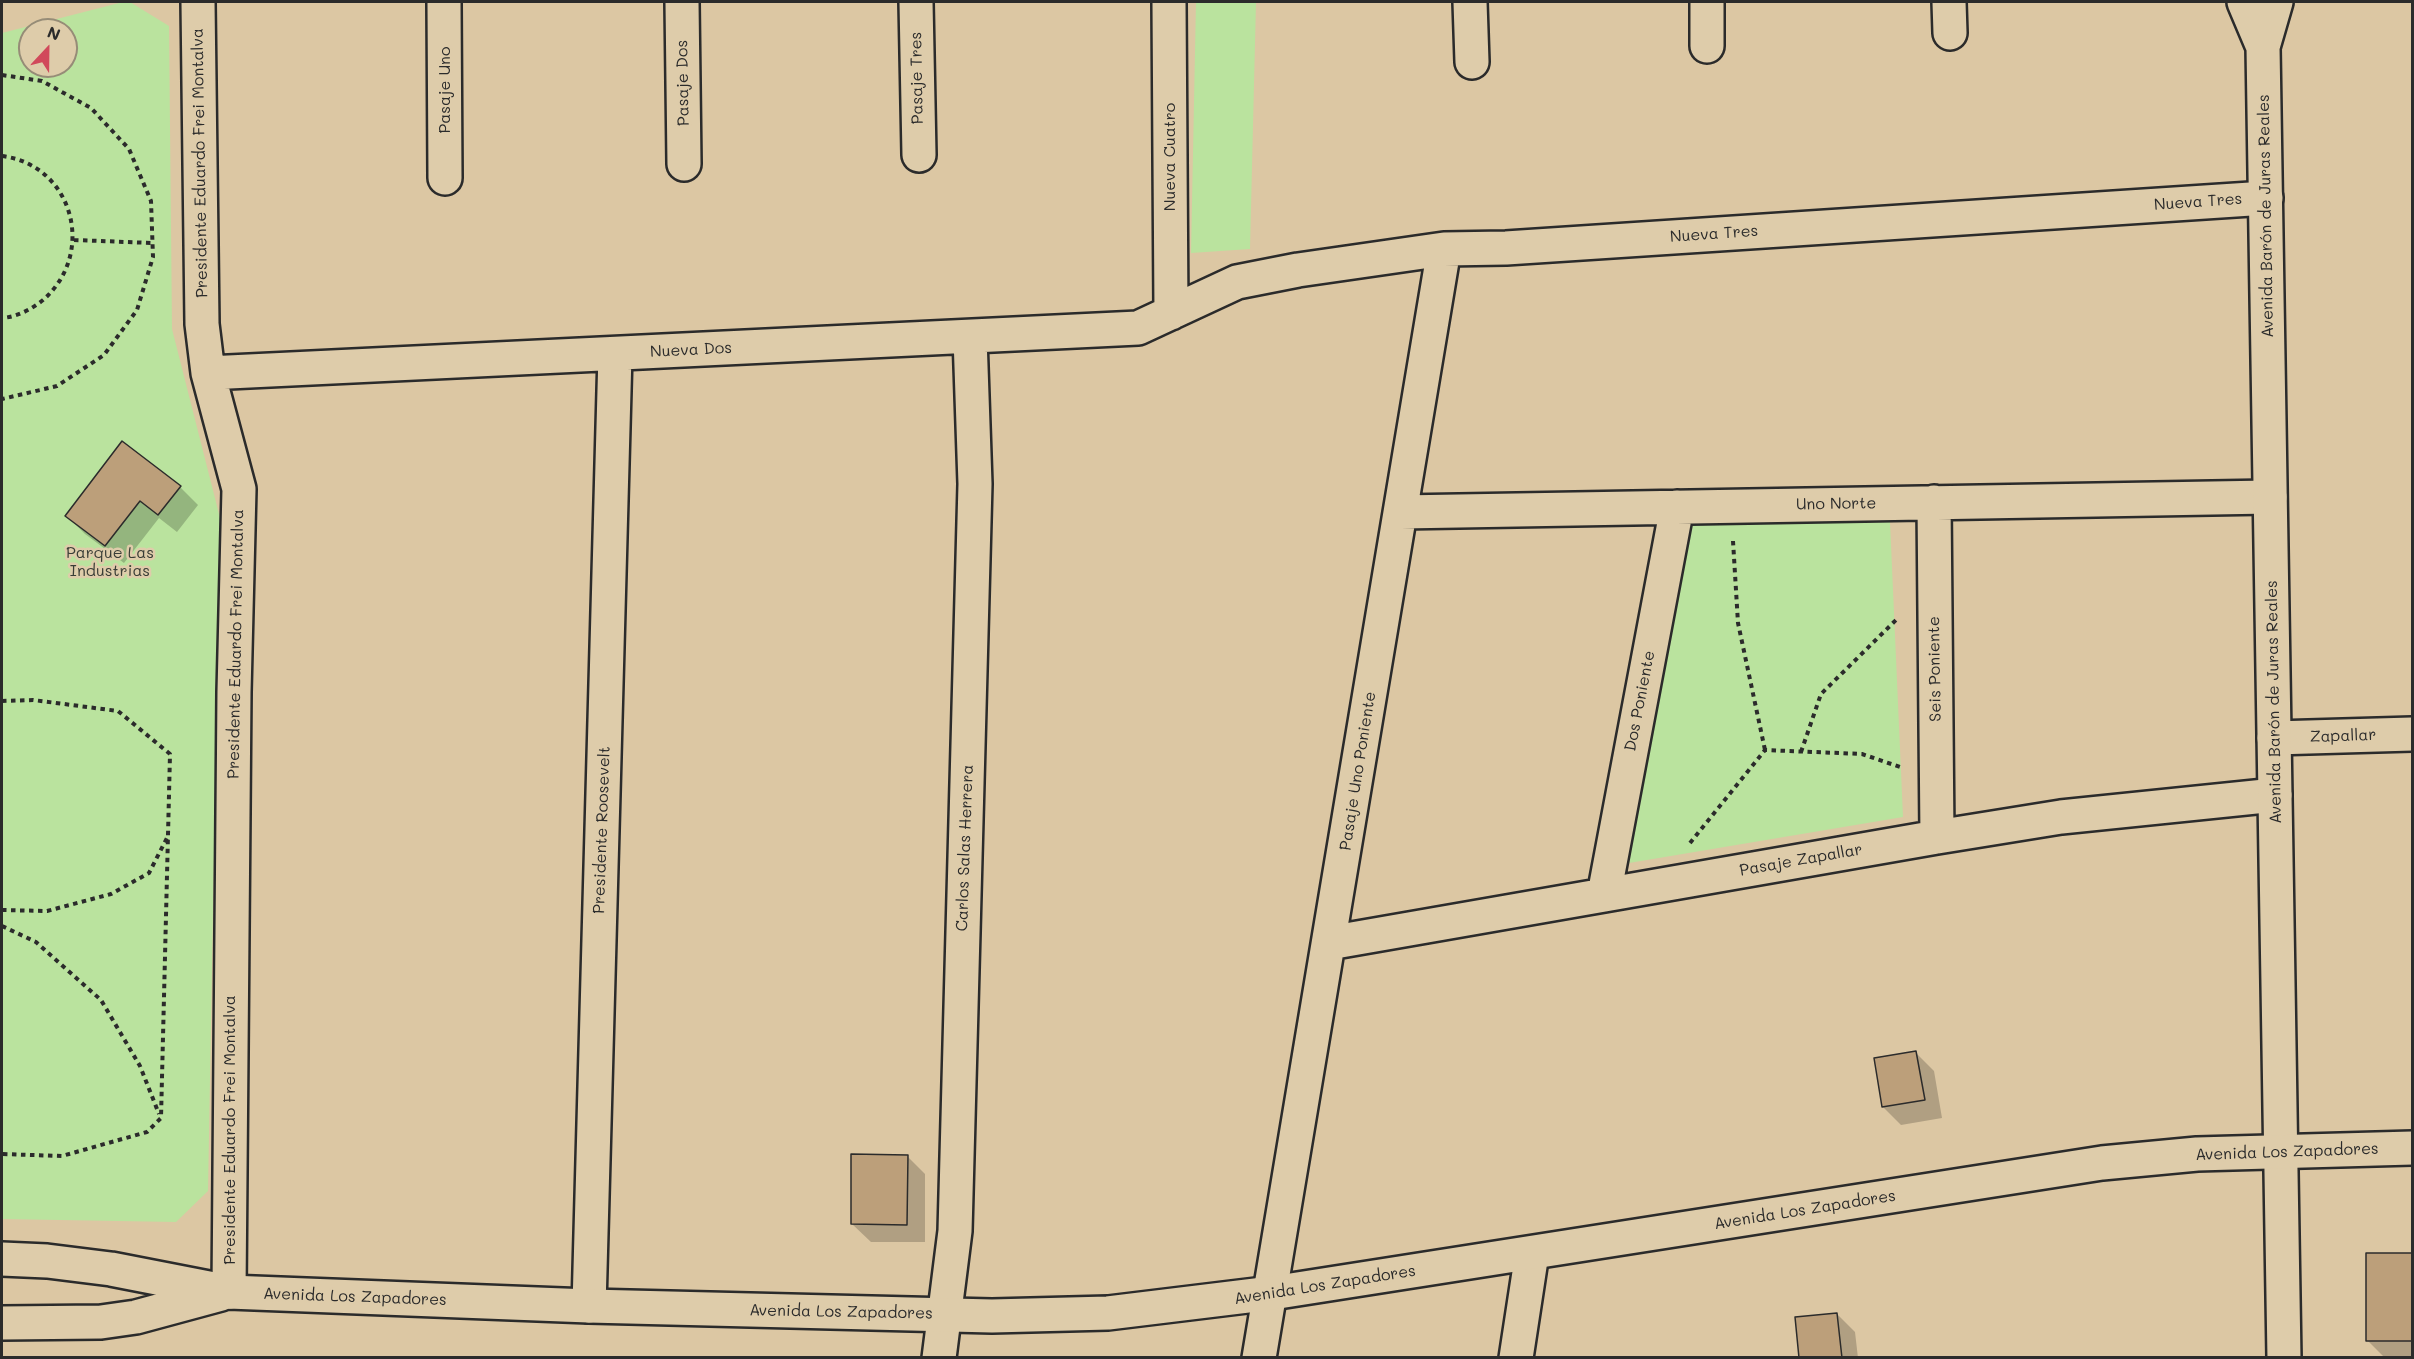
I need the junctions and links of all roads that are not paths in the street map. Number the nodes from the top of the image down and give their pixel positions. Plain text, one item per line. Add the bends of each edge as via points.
1 (198, 2) edge
2 (444, 2) edge
3 (682, 2) edge
4 (916, 2) edge
5 (1169, 2) edge
6 (1470, 2) edge
7 (1707, 2) edge
8 (2244, 2) edge
9 (2276, 2) edge
10 (1707, 46) dead end
11 (2263, 47) junction
12 (1472, 62) dead end
13 (919, 155) dead end
14 (684, 164) dead end
15 (445, 178) dead end
16 (2266, 198) junction
17 (1444, 249) junction
18 (1171, 313) junction
19 (970, 337) junction
20 (615, 354) junction
21 (208, 373) junction
22 (2270, 497) junction
23 (1934, 502) junction
24 (1677, 507) junction
25 (1401, 512) junction
26 (2412, 734) edge
27 (2274, 738) junction
28 (2275, 795) junction
29 (1937, 837) junction
30 (1604, 895) junction
31 (1329, 943) junction
32 (2412, 1148) edge
33 (2281, 1152) junction
34 (1532, 1253) junction
35 (2, 1259) edge
36 (229, 1292) junction
37 (1272, 1293) junction
38 (589, 1306) junction
39 (946, 1314) junction
40 (2, 1323) edge
41 (939, 1358) edge
42 (1259, 1358) edge
43 (1516, 1358) edge
44 (2284, 1358) edge

1 - 21 street, Presidente Eduardo Frei Montalva via 202,324
2 - 15 street, Pasaje Uno
3 - 14 street, Pasaje Dos
4 - 13 street, Pasaje Tres
5 - 18 street, Nueva Cuatro
6 - 12 street
7 - 10 street
8 - 11 street, Avenida Barón de Juras Reales
9 - 11 street, Avenida Barón de Juras Reales
11 - 16 street, Avenida Barón de Juras Reales
16 - 17 street, Nueva Tres
16 - 22 street, Avenida Barón de Juras Reales
17 - 18 street, Nueva Tres via 1237,282
17 - 25 street, Pasaje Uno Poniente
18 - 19 street, Nueva Dos via 1138,328
19 - 20 street, Nueva Dos
19 - 39 street, Carlos Salas Herrera via 975,484 955,1231
20 - 21 street, Nueva Dos
20 - 38 street, Presidente Roosevelt
21 - 36 street, Presidente Eduardo Frei Montalva via 239,489
22 - 23 street, Uno Norte
22 - 27 street, Avenida Barón de Juras Reales
23 - 24 street, Uno Norte
23 - 29 street, Seis Poniente
24 - 25 street, Uno Norte
24 - 30 street, Dos Poniente
25 - 31 street, Pasaje Uno Poniente
26 - 27 street, Zapallar
27 - 28 street, Avenida Barón de Juras Reales
28 - 29 street, Pasaje Zapallar via 2061,817
28 - 33 street, Avenida Barón de Juras Reales
29 - 30 street, Pasaje Zapallar
30 - 31 street, Pasaje Zapallar
31 - 37 street, Pasaje Uno Poniente
32 - 33 street, Avenida Los Zapadores
33 - 34 street, Avenida Los Zapadores via 2102,1162
33 - 44 street, Avenida Barón de Juras Reales
34 - 37 street, Avenida Los Zapadores
34 - 43 street
35 - 36 street, Avenida Los Zapadores via 111,1269
36 - 38 street, Avenida Los Zapadores
36 - 40 street, Avenida Los Zapadores via 136,1317 101,1322
37 - 39 street, Avenida Los Zapadores via 1108,1313
37 - 42 street, Pasaje Uno Poniente
38 - 39 street, Avenida Los Zapadores
39 - 41 street, Carlos Salas Herrera

